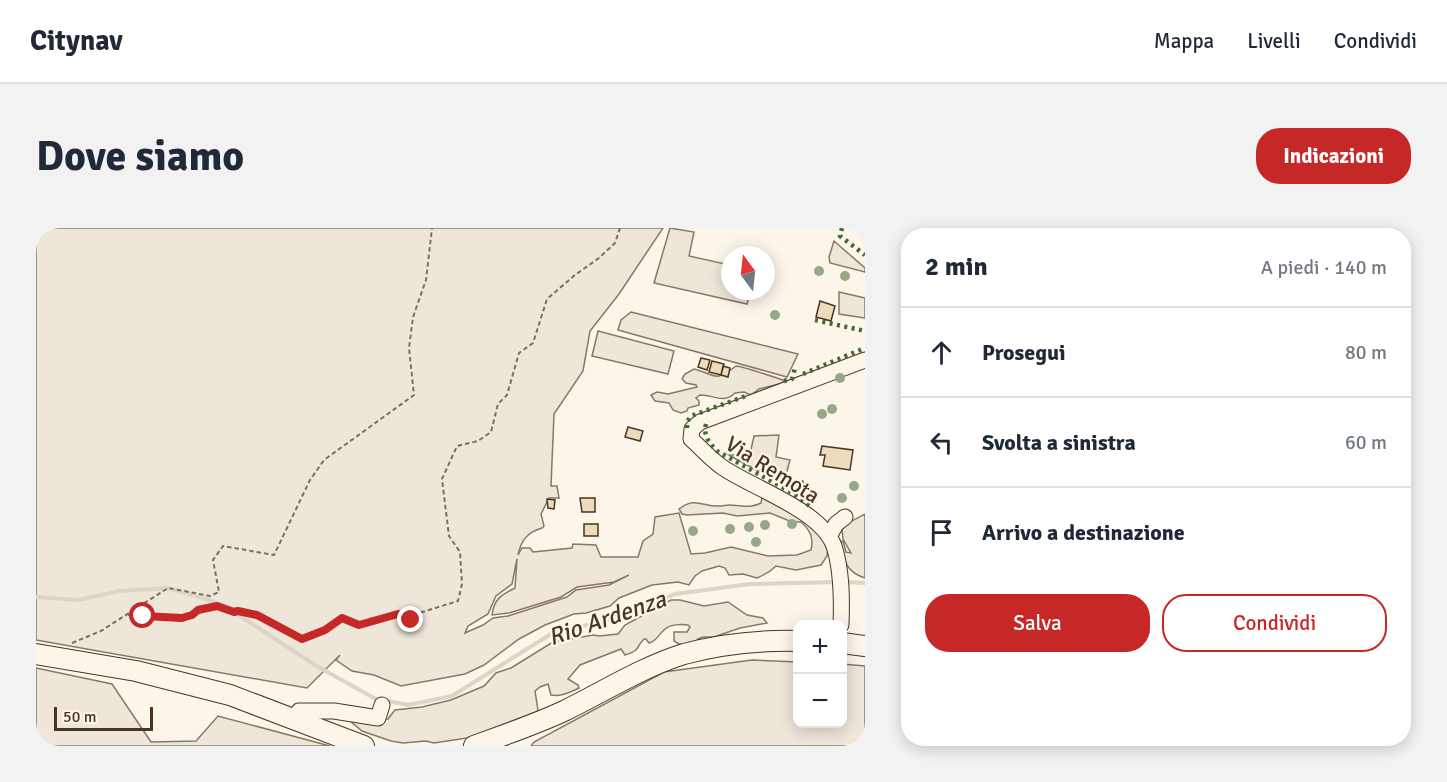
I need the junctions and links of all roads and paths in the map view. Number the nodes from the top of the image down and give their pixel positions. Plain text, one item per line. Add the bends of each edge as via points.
1 (432, 228) edge
2 (620, 228) edge
3 (865, 360) edge
4 (820, 513) dead end
5 (845, 517) dead end
6 (832, 539) junction
7 (128, 615) junction
8 (842, 620) edge
9 (793, 642) edge
10 (847, 644) edge
11 (865, 646) edge
12 (40, 654) edge
13 (382, 705) dead end
14 (295, 721) junction
15 (364, 746) edge
16 (474, 746) edge

1 - 7 path via 426,279 412,317 409,348 414,395 324,460 310,480 274,555 223,546 213,560 219,592 210,596 168,588
2 - 7 path via 615,243 547,299 533,343 519,353 491,432 478,441 457,446 442,479 449,536 460,552 462,584 458,601 419,613 411,620 398,614 359,625 342,618 302,639 257,615 217,606 182,618
3 - 6 street, Via Remota via 700,422 691,439 721,467 812,519
4 - 6 street
5 - 6 street via 836,524
6 - 8 street, Via Remota
7 - 12 path via 101,631
9 - 16 main road via 723,645 682,655 521,730
10 - 11 main road
12 - 14 main road via 147,673 230,695
13 - 14 street via 378,718 334,711 299,711
14 - 15 main road

